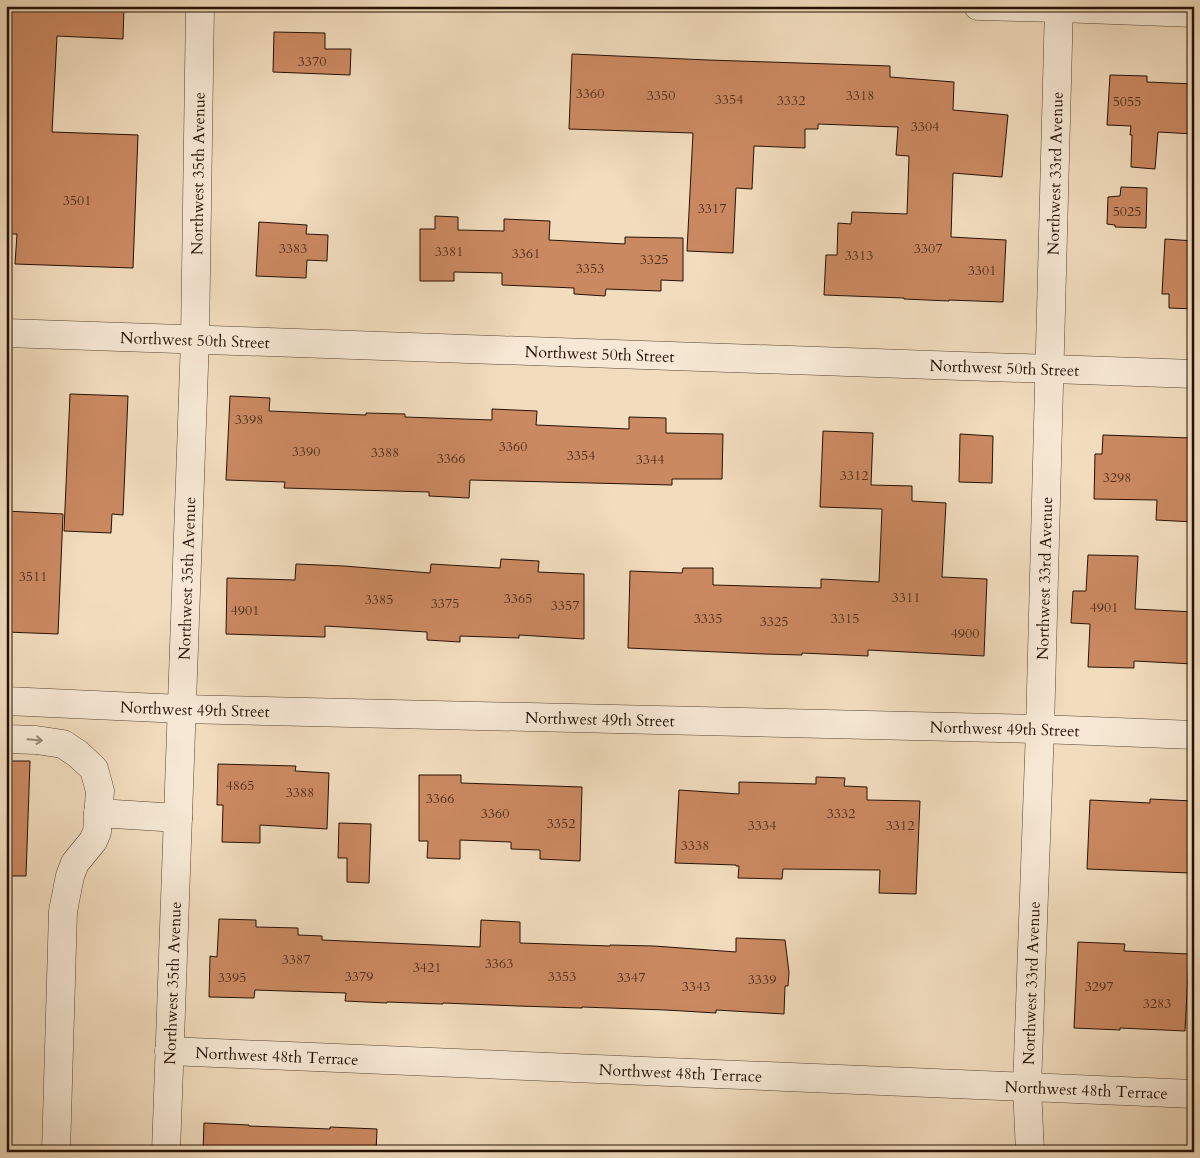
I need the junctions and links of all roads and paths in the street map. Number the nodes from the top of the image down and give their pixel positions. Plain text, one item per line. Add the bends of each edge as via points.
1 (200, 6) edge
2 (978, 6) edge
3 (1059, 7) edge
4 (1194, 13) edge
5 (6, 333) edge
6 (195, 339) junction
7 (1049, 370) junction
8 (1194, 374) edge
9 (6, 701) edge
10 (182, 709) junction
11 (1040, 729) junction
12 (1194, 735) edge
13 (6, 739) edge
14 (98, 813) junction
15 (178, 818) junction
16 (169, 1051) junction
17 (1027, 1087) junction
18 (1194, 1094) edge
19 (56, 1152) edge
20 (166, 1152) edge
21 (1030, 1152) edge

1 - 6 street, Northwest 35th Avenue
2 - 3 street
3 - 4 street
3 - 7 street, Northwest 33rd Avenue
5 - 6 street, Northwest 50th Street
6 - 7 street, Northwest 50th Street
6 - 10 street, Northwest 35th Avenue
7 - 8 street, Northwest 50th Street
7 - 11 street, Northwest 33rd Avenue
9 - 10 street, Northwest 49th Street
10 - 11 street, Northwest 49th Street
10 - 15 street, Northwest 35th Avenue
11 - 12 street, Northwest 49th Street
11 - 17 street, Northwest 33rd Avenue
13 -> 14 street via 63,744 78,754 94,769 100,791
14 - 15 street
14 - 19 street via 97,832 75,863 63,911
15 - 16 street, Northwest 35th Avenue
16 - 17 street, Northwest 48th Terrace
16 - 20 street, Northwest 35th Avenue
17 - 18 street, Northwest 48th Terrace
17 - 21 street, Northwest 33rd Avenue

